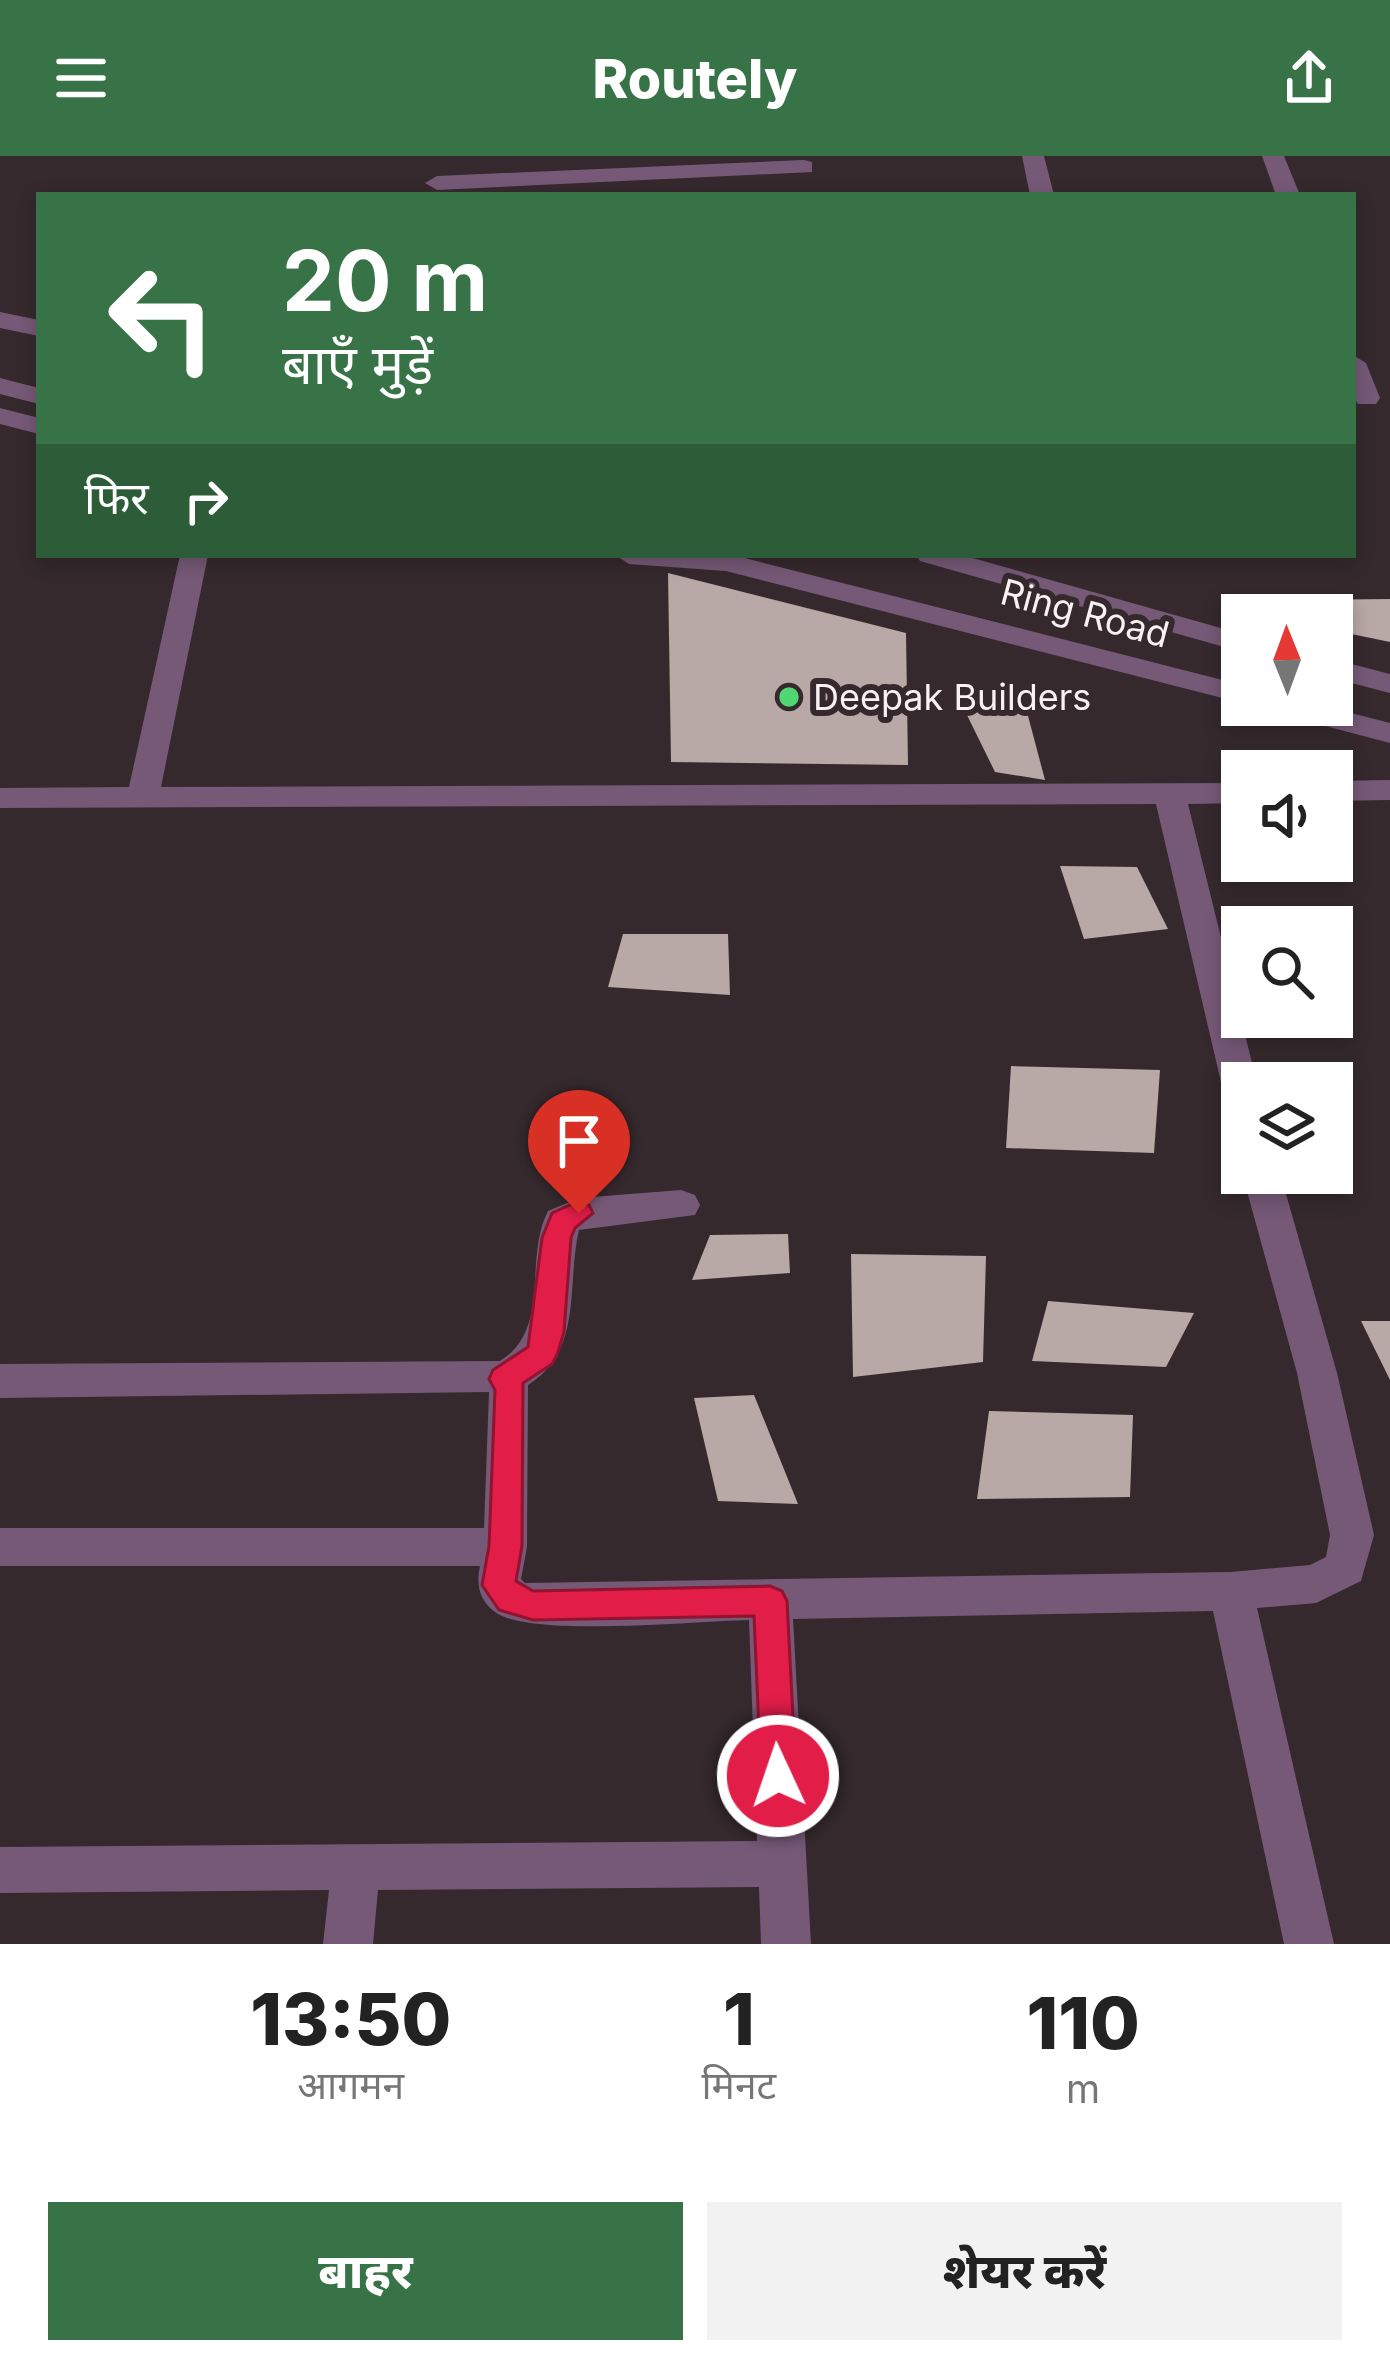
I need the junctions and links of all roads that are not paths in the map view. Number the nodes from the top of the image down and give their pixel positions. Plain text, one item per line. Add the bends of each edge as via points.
1 (440, 156) edge
2 (1033, 156) edge
3 (1273, 156) edge
4 (618, 166) edge
5 (804, 167) dead end
6 (437, 189) edge
7 (1041, 192) edge
8 (1287, 192) edge
9 (0, 320) edge
10 (36, 327) edge
11 (0, 341) edge
12 (36, 349) edge
13 (1356, 369) edge
14 (0, 386) edge
15 (36, 395) edge
16 (1370, 398) edge
17 (0, 416) edge
18 (36, 425) edge
19 (193, 558) edge
20 (660, 558) edge
21 (711, 558) edge
22 (941, 558) edge
23 (742, 566) junction
24 (1221, 637) edge
25 (1353, 674) edge
26 (1390, 685) edge
27 (1221, 689) edge
28 (1353, 723) edge
29 (1390, 733) edge
30 (1390, 790) edge
31 (1353, 791) edge
32 (1221, 793) edge
33 (1170, 794) junction
34 (143, 796) junction
35 (0, 798) edge
36 (1234, 1062) edge
37 (1267, 1194) edge
38 (681, 1205) dead end
39 (504, 1379) junction
40 (0, 1381) edge
41 (506, 1546) junction
42 (0, 1547) edge
43 (1232, 1592) junction
44 (770, 1601) junction
45 (782, 1864) junction
46 (356, 1867) junction
47 (0, 1870) edge
48 (348, 1944) edge
49 (786, 1944) edge
50 (1309, 1944) edge

1 - 6 street
2 - 7 street
3 - 8 street
4 - 5 street
4 - 6 street
9 - 10 street
11 - 12 street
13 - 16 street
14 - 15 street
17 - 18 street
19 - 34 street
20 - 23 street
21 - 23 street, Ring Road
22 - 24 street, Ring Road
23 - 27 street, Ring Road
25 - 26 street
28 - 29 street
30 - 31 street
32 - 33 street
33 - 34 street
33 - 36 street
34 - 35 street
37 - 43 street via 1352,1534 1346,1568 1316,1585
38 - 39 street via 562,1221 541,1355
39 - 40 street
39 - 41 street
41 - 42 street
41 - 44 street via 498,1585 533,1605
43 - 44 street
43 - 50 street
44 - 45 street
45 - 46 street
45 - 49 street
46 - 47 street
46 - 48 street

